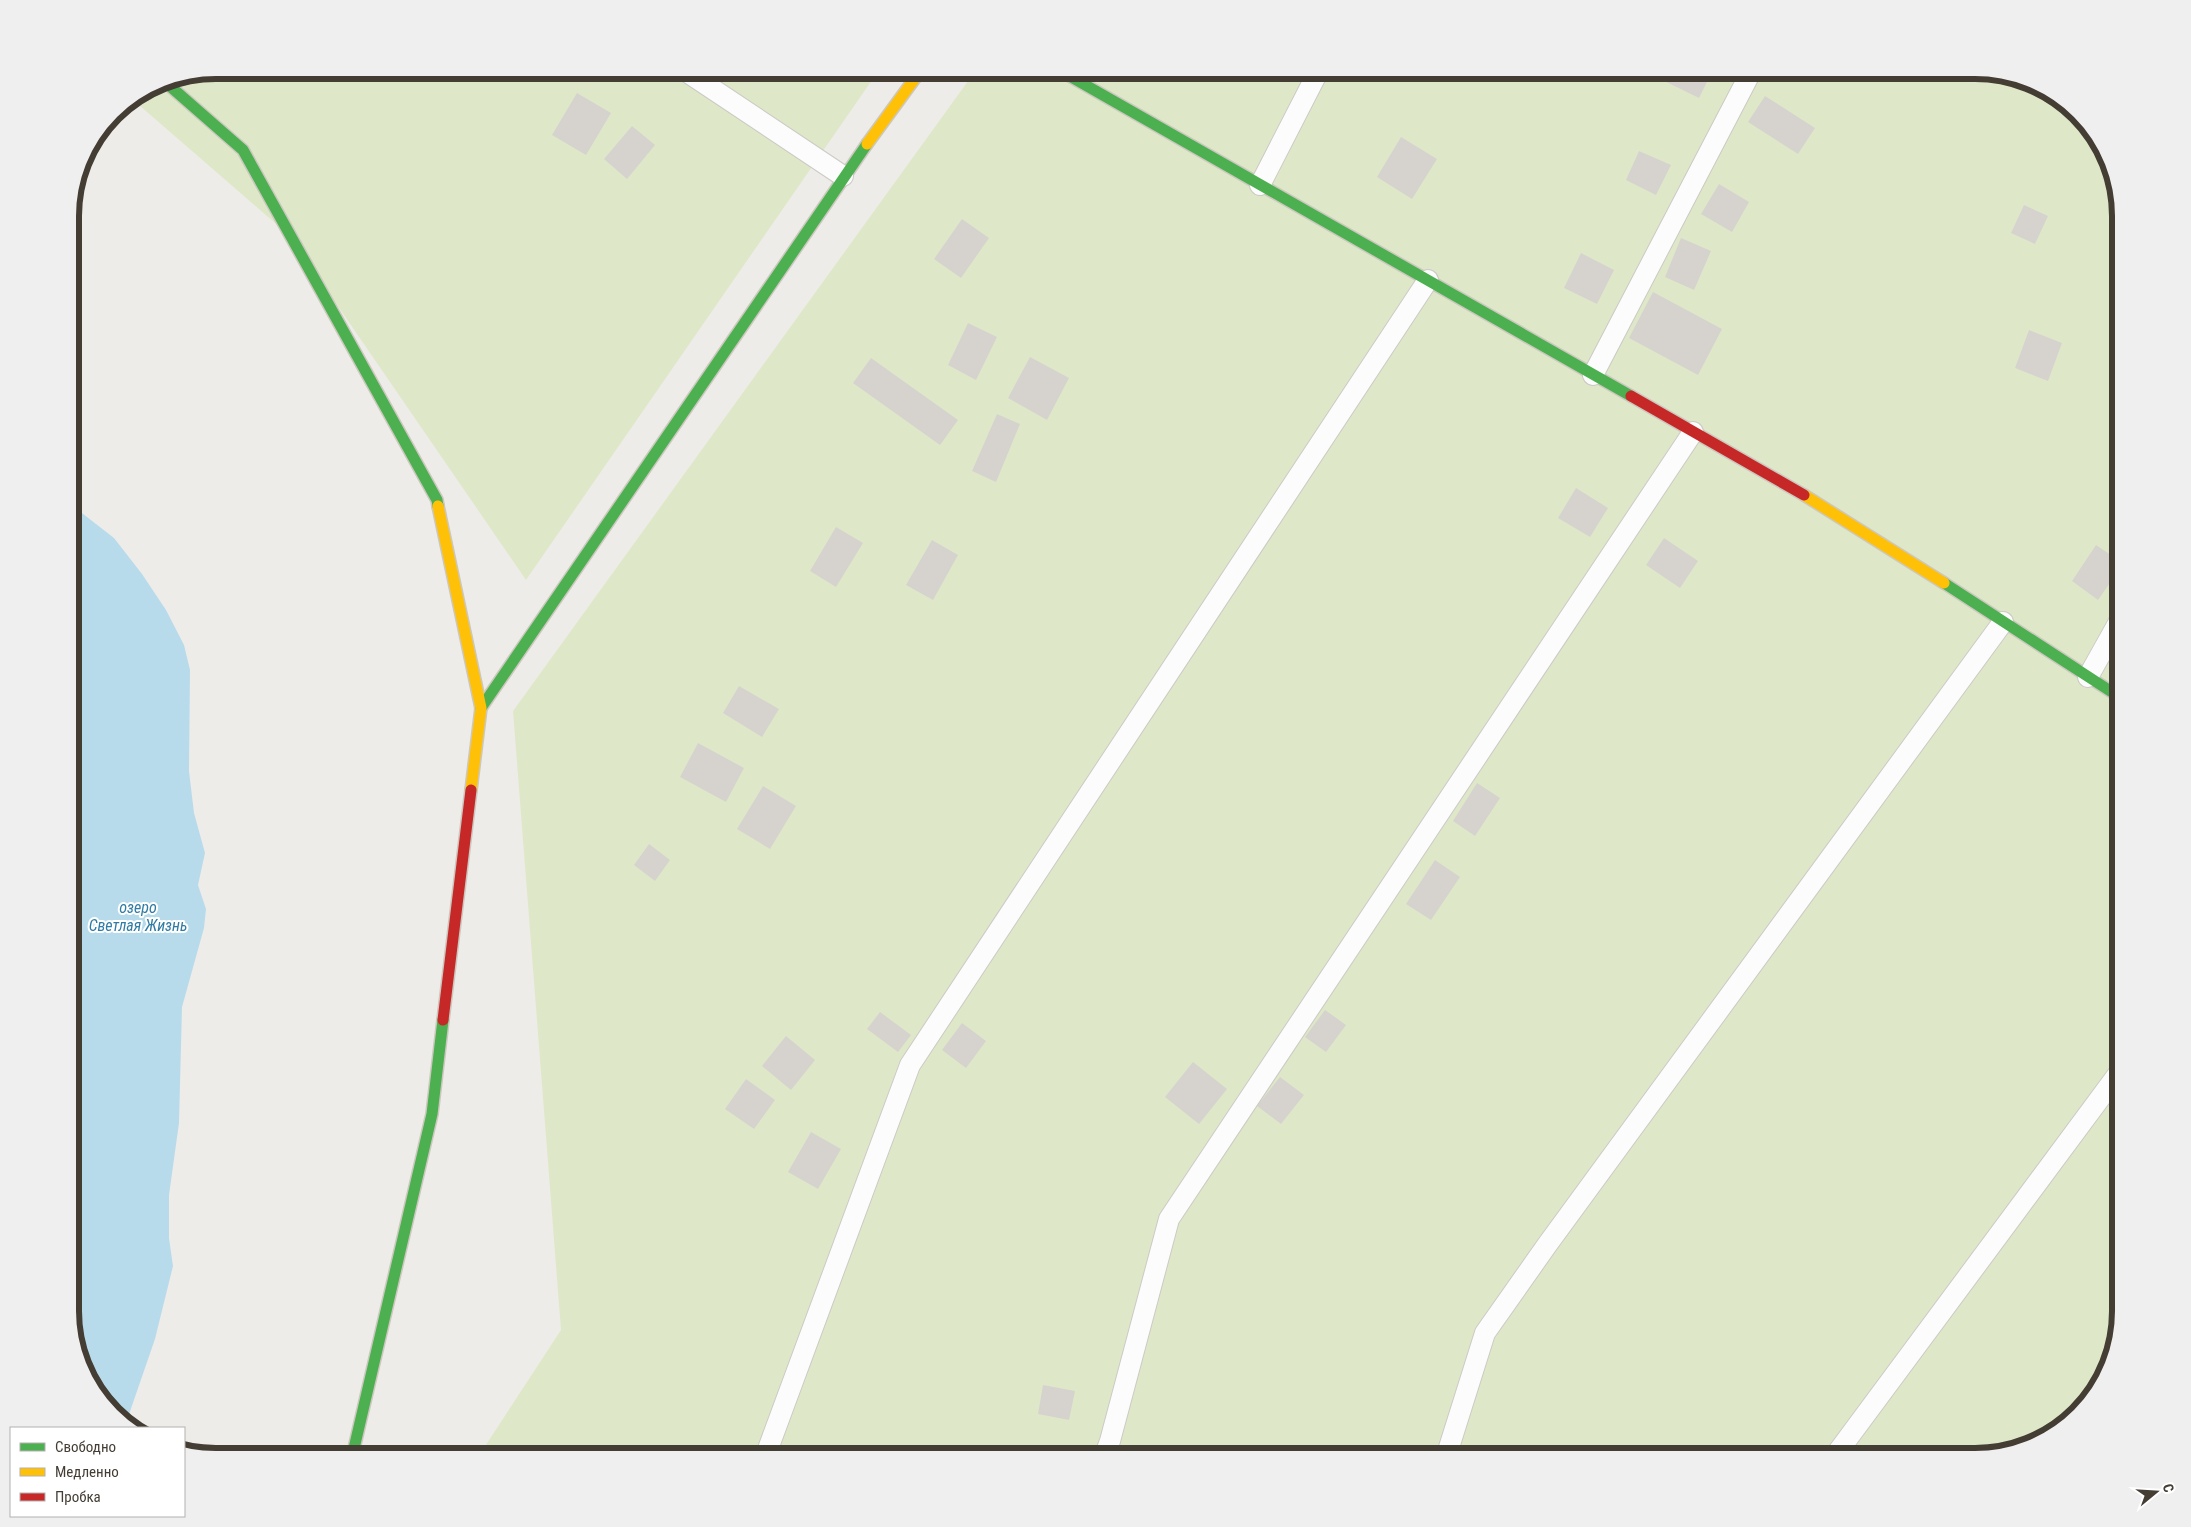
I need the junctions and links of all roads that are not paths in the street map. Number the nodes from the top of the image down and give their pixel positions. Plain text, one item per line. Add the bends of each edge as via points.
1 (698, 79) edge
2 (914, 79) edge
3 (1075, 79) edge
4 (1314, 79) edge
5 (1747, 79) edge
6 (170, 86) edge
7 (843, 176) junction
8 (1260, 185) junction
9 (1428, 280) junction
10 (1593, 375) junction
11 (1693, 432) junction
12 (2003, 622) junction
13 (2112, 634) edge
14 (2088, 677) junction
15 (2112, 692) edge
16 (481, 708) junction
17 (2112, 1082) edge
18 (354, 1448) edge
19 (768, 1448) edge
20 (1107, 1448) edge
21 (1449, 1448) edge
22 (1841, 1448) edge

1 - 7 lane
2 - 7 street
3 - 8 street
4 - 8 lane
5 - 10 lane
6 - 16 street via 243,150 437,500
7 - 16 street
8 - 9 street
9 - 10 street
9 - 19 lane via 910,1066
10 - 11 street
11 - 12 street via 1830,510
11 - 20 lane via 1169,1218
12 - 14 street
12 - 21 lane via 1485,1333
13 - 14 lane
14 - 15 street
16 - 18 street via 432,1114
17 - 22 lane

